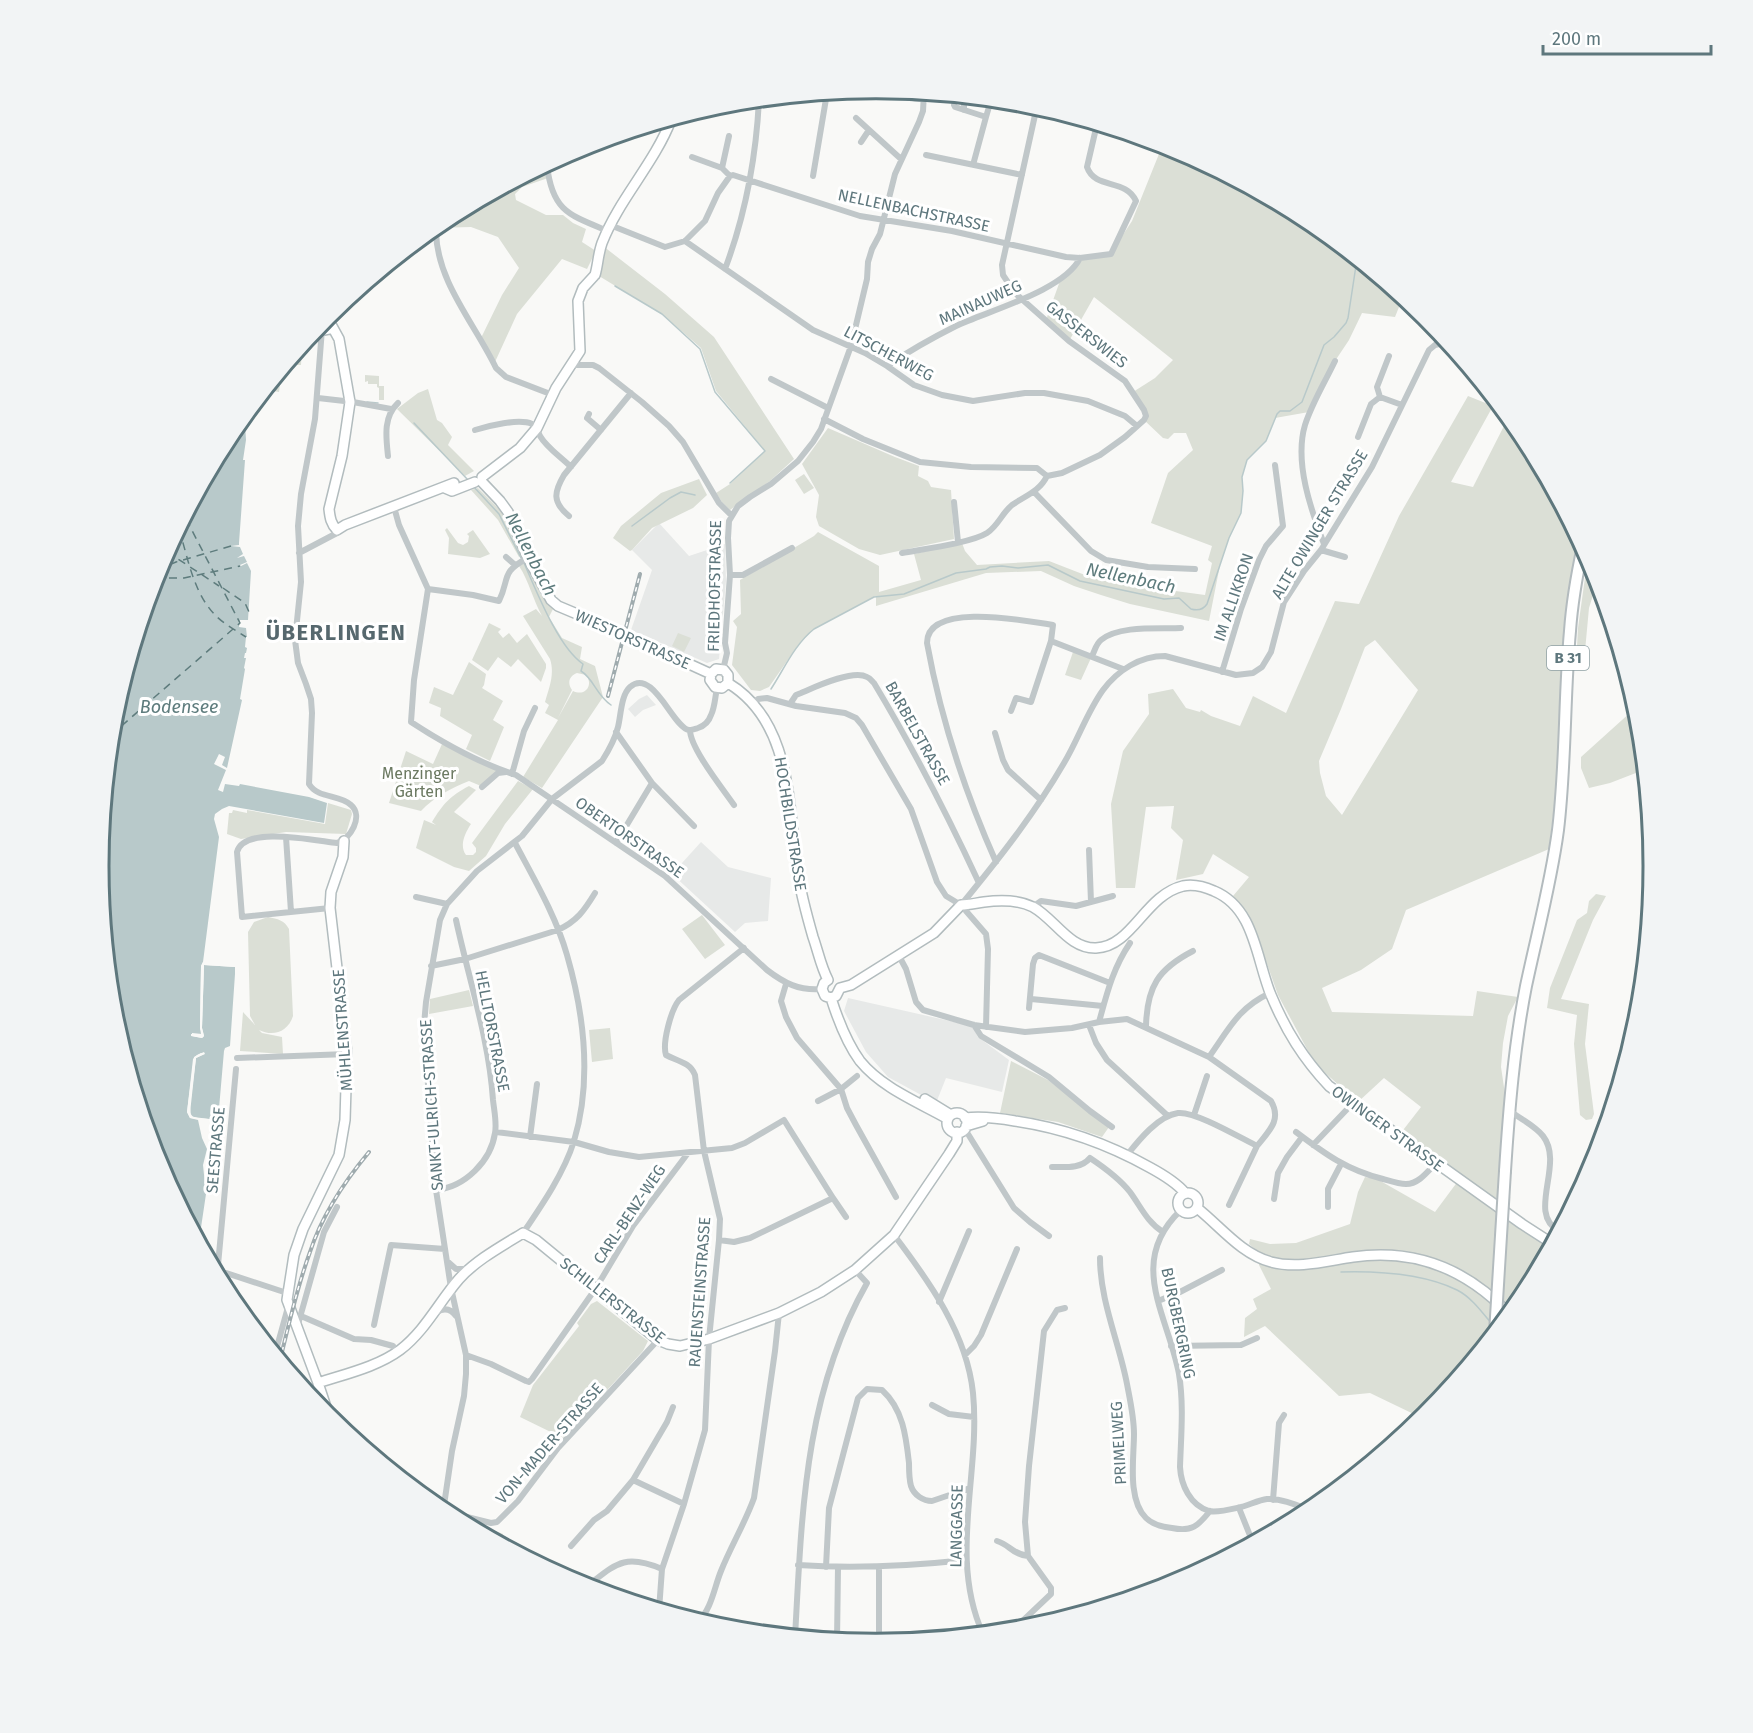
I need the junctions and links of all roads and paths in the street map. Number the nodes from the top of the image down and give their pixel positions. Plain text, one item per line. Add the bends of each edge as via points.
1 (826, 101) edge
2 (924, 101) edge
3 (954, 104) edge
4 (964, 105) edge
5 (989, 108) edge
6 (759, 109) edge
7 (964, 110) junction
8 (1035, 116) edge
9 (986, 117) junction
10 (856, 118) dead end
11 (667, 128) edge
12 (869, 130) junction
13 (1095, 131) edge
14 (729, 136) dead end
15 (861, 142) dead end
16 (926, 155) dead end
17 (692, 157) dead end
18 (901, 159) junction
19 (973, 165) junction
20 (722, 168) junction
21 (548, 173) edge
22 (1022, 175) junction
23 (730, 176) junction
24 (813, 176) dead end
25 (750, 180) junction
26 (883, 220) junction
27 (609, 228) junction
28 (436, 238) edge
29 (685, 242) junction
30 (1006, 244) junction
31 (1080, 258) junction
32 (725, 269) junction
33 (1022, 300) junction
34 (332, 326) edge
35 (320, 339) edge
36 (1439, 344) edge
37 (851, 346) junction
38 (1389, 356) dead end
39 (1335, 361) dead end
40 (571, 365) junction
41 (887, 366) junction
42 (771, 379) dead end
43 (631, 393) junction
44 (553, 395) junction
45 (1380, 397) junction
46 (318, 398) junction
47 (350, 402) junction
48 (398, 402) dead end
49 (1402, 405) junction
50 (828, 408) junction
51 (391, 409) junction
52 (589, 414) dead end
53 (824, 419) junction
54 (1137, 426) junction
55 (537, 428) junction
56 (475, 429) dead end
57 (601, 430) junction
58 (1358, 437) dead end
59 (388, 456) dead end
60 (1275, 465) dead end
61 (571, 467) junction
62 (1047, 476) junction
63 (469, 481) junction
64 (1034, 492) junction
65 (954, 502) dead end
66 (394, 507) junction
67 (731, 515) junction
68 (569, 516) dead end
69 (337, 530) junction
70 (958, 542) junction
71 (1323, 547) junction
72 (792, 548) dead end
73 (299, 550) junction
74 (902, 553) dead end
75 (506, 557) dead end
76 (1345, 557) dead end
77 (522, 561) junction
78 (1581, 561) edge
79 (1196, 568) dead end
80 (730, 575) junction
81 (428, 589) junction
82 (1181, 628) dead end
83 (1051, 641) junction
84 (1092, 656) junction
85 (723, 669) junction
86 (1124, 669) junction
87 (1222, 672) junction
88 (711, 674) junction
89 (728, 683) junction
90 (717, 688) junction
91 (753, 702) junction
92 (790, 704) junction
93 (535, 708) dead end
94 (1011, 711) dead end
95 (690, 730) junction
96 (616, 732) junction
97 (994, 733) dead end
98 (512, 774) junction
99 (652, 783) junction
100 (482, 787) dead end
101 (552, 799) junction
102 (1041, 800) junction
103 (734, 805) dead end
104 (694, 826) dead end
105 (286, 837) junction
106 (344, 842) junction
107 (515, 843) junction
108 (616, 843) junction
109 (1089, 850) dead end
110 (996, 862) junction
111 (979, 883) junction
112 (595, 893) dead end
113 (1113, 896) dead end
114 (416, 897) dead end
115 (1091, 902) junction
116 (447, 904) junction
117 (963, 905) junction
118 (1033, 907) junction
119 (330, 908) junction
120 (291, 912) junction
121 (456, 920) dead end
122 (558, 930) junction
123 (1130, 943) dead end
124 (744, 948) junction
125 (1193, 951) dead end
126 (898, 956) junction
127 (465, 959) junction
128 (431, 966) junction
129 (828, 980) junction
130 (1110, 982) junction
131 (786, 984) junction
132 (822, 989) junction
133 (1270, 993) junction
134 (836, 994) junction
135 (1031, 999) junction
136 (1103, 1006) junction
137 (1029, 1008) dead end
138 (1099, 1022) junction
139 (1089, 1024) junction
140 (974, 1025) junction
141 (1146, 1026) junction
142 (986, 1027) junction
143 (347, 1054) junction
144 (1209, 1057) junction
145 (237, 1058) dead end
146 (236, 1069) dead end
147 (857, 1076) dead end
148 (1207, 1076) dead end
149 (537, 1084) dead end
150 (841, 1089) junction
151 (818, 1101) dead end
152 (1353, 1103) junction
153 (1509, 1110) junction
154 (1194, 1115) junction
155 (1168, 1116) junction
156 (949, 1117) junction
157 (962, 1127) junction
158 (1112, 1127) dead end
159 (495, 1132) junction
160 (530, 1137) junction
161 (574, 1142) junction
162 (1313, 1145) junction
163 (1257, 1146) junction
164 (704, 1151) junction
165 (688, 1153) junction
166 (1127, 1155) junction
167 (1437, 1163) junction
168 (1341, 1164) junction
169 (1052, 1167) dead end
170 (436, 1190) junction
171 (1183, 1195) junction
172 (896, 1197) dead end
173 (833, 1198) junction
174 (1274, 1199) dead end
175 (1229, 1205) dead end
176 (337, 1207) dead end
177 (1197, 1208) junction
178 (1328, 1208) dead end
179 (1181, 1210) junction
180 (846, 1217) dead end
181 (1554, 1227) edge
182 (969, 1231) dead end
183 (1163, 1232) junction
184 (523, 1233) junction
185 (894, 1235) junction
186 (1049, 1236) dead end
187 (719, 1240) junction
188 (1547, 1240) edge
189 (1017, 1248) dead end
190 (445, 1249) junction
191 (1100, 1258) dead end
192 (218, 1261) edge
193 (447, 1261) junction
194 (470, 1269) junction
195 (855, 1270) junction
196 (1221, 1270) dead end
197 (226, 1273) edge
198 (451, 1288) junction
199 (596, 1288) junction
200 (287, 1293) junction
201 (1158, 1301) junction
202 (939, 1302) junction
203 (1065, 1308) dead end
204 (1504, 1309) edge
205 (294, 1312) junction
206 (778, 1313) junction
207 (431, 1316) junction
208 (458, 1319) junction
209 (1496, 1319) edge
210 (374, 1325) dead end
211 (1257, 1338) dead end
212 (658, 1340) junction
213 (709, 1340) junction
214 (393, 1346) dead end
215 (1171, 1346) junction
216 (278, 1347) edge
217 (965, 1354) junction
218 (466, 1355) junction
219 (318, 1383) junction
220 (323, 1398) edge
221 (932, 1405) dead end
222 (673, 1407) dead end
223 (1284, 1415) dead end
224 (974, 1417) junction
225 (633, 1480) junction
226 (970, 1488) junction
227 (1273, 1500) junction
228 (445, 1501) edge
229 (684, 1504) junction
230 (1299, 1507) edge
231 (1239, 1508) junction
232 (1210, 1511) junction
233 (473, 1519) edge
234 (1250, 1536) edge
235 (997, 1541) dead end
236 (571, 1546) dead end
237 (1028, 1556) junction
238 (966, 1560) junction
239 (798, 1565) junction
240 (826, 1567) junction
241 (838, 1567) junction
242 (879, 1567) junction
243 (662, 1569) junction
244 (595, 1580) edge
245 (660, 1602) edge
246 (706, 1614) edge
247 (1024, 1619) edge
248 (980, 1626) edge
249 (795, 1629) edge
250 (837, 1632) edge
251 (879, 1634) edge

1 - 24 street
2 - 18 street via 920,122
3 - 7 street
4 - 7 street
5 - 9 street
6 - 25 street
7 - 9 street
8 - 22 street
9 - 19 street
10 - 12 street
11 - 27 street
12 - 15 street
12 - 18 street
13 - 31 street, NELLENBACHSTRASSE via 1089,172 1099,180 1129,190 1136,201 1111,254
14 - 20 street
16 - 19 street
17 - 20 street
18 - 26 street
19 - 22 street
20 - 23 street
21 - 27 street via 558,203 581,221
22 - 30 street
23 - 25 street, NELLENBACHSTRASSE
23 - 29 street via 705,221
25 - 26 street, NELLENBACHSTRASSE
25 - 32 street
26 - 30 street, NELLENBACHSTRASSE
26 - 37 street via 868,262
27 - 29 street via 665,247
27 - 40 street via 595,276 579,294 580,351
28 - 44 street via 444,271 496,368 506,377
29 - 32 street, LITSCHERWEG
30 - 31 street, NELLENBACHSTRASSE
30 - 33 street, GASSERSWIES via 1003,275
31 - 33 street, MAINAUWEG via 1061,278
32 - 37 street, LITSCHERWEG via 813,330
33 - 41 street, MAINAUWEG via 957,326
33 - 54 street, GASSERSWIES via 1125,381 1146,416
34 - 47 street via 339,339
35 - 46 street
36 - 49 street, ALTE OWINGER STRASSE via 1429,350
37 - 41 street, LITSCHERWEG
37 - 50 street
38 - 45 street via 1377,387
39 - 71 street via 1310,412 1302,443 1305,485
40 - 43 street, FRIEDHOFSTRASSE via 593,365
40 - 44 street
41 - 54 street, LITSCHERWEG via 914,385 942,394 973,400 1044,393 1088,401 1125,416
42 - 50 street
43 - 57 street
43 - 67 street, FRIEDHOFSTRASSE via 683,442 719,503
44 - 55 street
45 - 49 street
45 - 58 street via 1371,404
46 - 47 street
46 - 73 street via 301,494
47 - 51 street
47 - 69 street via 330,509 331,522
48 - 51 street
49 - 71 street, ALTE OWINGER STRASSE via 1372,467
50 - 53 street
51 - 59 street via 386,431
52 - 57 street via 587,418
53 - 62 street via 920,462 1037,468
53 - 67 street via 798,461
54 - 62 street via 1100,455
55 - 56 street via 518,422
55 - 61 street via 551,450
55 - 63 street via 520,448
57 - 61 street
60 - 87 street, IM ALLIKRON via 1283,526 1259,560
61 - 68 street via 556,494
62 - 64 street
63 - 66 street
63 - 77 street, WIESTORSTRASSE via 508,512
64 - 70 street via 1006,511 985,534
64 - 79 street via 1091,550 1106,560 1148,567
65 - 70 street
66 - 69 street
66 - 81 street
67 - 80 street, FRIEDHOFSTRASSE
69 - 73 street
70 - 74 street
71 - 76 street
71 - 87 street, ALTE OWINGER STRASSE via 1284,602 1271,652 1262,667 1253,673
72 - 80 street via 743,574
73 - 106 street, MÜHLENSTRASSE via 301,582 295,640 298,663 311,699 309,784 316,792 351,805 356,812 352,832
75 - 77 street
77 - 81 street via 506,578 499,601
77 - 88 street, WIESTORSTRASSE, bridge via 554,603
78 - 153 main road, B 31 via 1570,629 1558,831 1516,1042
80 - 85 street, FRIEDHOFSTRASSE
81 - 98 street, OBERTORSTRASSE via 411,722 435,738
82 - 84 street via 1115,632 1097,645
83 - 84 street
83 - 94 street via 1031,702 1016,698
83 - 110 street via 1053,625 978,617 948,619 934,626 927,636 946,730
84 - 86 street
85 - 88 street
85 - 89 street
86 - 87 street, ALTE OWINGER STRASSE via 1142,659 1165,656
86 - 102 street, ALTE OWINGER STRASSE via 1103,689
88 - 90 street via 710,682
89 - 90 street
89 - 91 street, HOCHBILDSTRASSE
90 - 95 street via 711,717 698,729
91 - 92 street via 767,698
91 - 129 street, HOCHBILDSTRASSE via 765,718 780,753 798,878
92 - 111 street, BARBELSTRASSE via 796,695 848,676 866,676 874,683 923,768
92 - 117 street via 845,712 856,718 911,809 937,882 946,896
93 - 98 street
95 - 96 street, SANKT-ULRICH-STRASSE via 681,726 659,695 637,684 625,696
95 - 103 street via 698,751
96 - 99 street
96 - 101 street, SANKT-ULRICH-STRASSE via 602,760
97 - 102 street via 1008,770
98 - 100 street via 498,773
98 - 101 street, OBERTORSTRASSE
99 - 104 street
99 - 108 street
101 - 107 street, SANKT-ULRICH-STRASSE
101 - 108 street, OBERTORSTRASSE
102 - 110 street, ALTE OWINGER STRASSE
105 - 106 street
105 - 120 street
105 - 120 street via 246,842 238,848 242,917
106 - 119 street, MÜHLENSTRASSE
107 - 116 street, SANKT-ULRICH-STRASSE via 477,871
107 - 122 street
108 - 124 street, OBERTORSTRASSE via 674,883
109 - 115 street
110 - 111 street, ALTE OWINGER STRASSE
111 - 117 street, ALTE OWINGER STRASSE
112 - 122 street via 571,924
113 - 115 street
114 - 116 street
115 - 118 street via 1076,906 1041,902
116 - 128 street, SANKT-ULRICH-STRASSE
117 - 118 street, OWINGER STRASSE via 1001,901
117 - 126 street via 934,933
117 - 142 street via 986,934
118 - 133 street, OWINGER STRASSE via 1076,943 1100,948 1122,937 1168,891 1185,885 1204,887 1221,894 1242,914
119 - 120 street
119 - 143 street, MÜHLENSTRASSE
121 - 127 street, HELLTORSTRASSE
122 - 127 street
122 - 161 street via 575,987 583,1036 583,1090
123 - 130 street
124 - 131 street, OBERTORSTRASSE
124 - 164 street, RAUENSTEINSTRASSE via 679,1000 664,1047 666,1055 686,1063 695,1076
125 - 141 street via 1161,974 1146,1005
126 - 134 street
126 - 140 street via 919,1006
127 - 128 street
127 - 159 street, HELLTORSTRASSE via 491,1076
128 - 170 street, SANKT-ULRICH-STRASSE via 424,1025
129 - 132 street
129 - 134 street via 836,981
130 - 135 street via 1039,955 1033,964
130 - 136 street
131 - 132 street, OBERTORSTRASSE
131 - 150 street via 781,1001 786,1017 797,1038
132 - 134 street via 823,994
133 - 144 street via 1240,1013
133 - 152 street, OWINGER STRASSE via 1309,1065
134 - 156 street via 845,1028 868,1062 889,1080
135 - 136 street
135 - 137 street
136 - 138 street
138 - 139 street
138 - 141 street via 1128,1019
139 - 142 street via 1025,1032
139 - 155 street via 1107,1060
140 - 142 street
140 - 158 street via 981,1036 1049,1077
141 - 144 street
143 - 145 street
143 - 200 street, MÜHLENSTRASSE via 345,1120 339,1155 303,1229
144 - 163 street via 1272,1101 1276,1118
146 - 192 street, SEESTRASSE
147 - 150 street
148 - 154 street
149 - 160 street
150 - 151 street
150 - 172 street via 847,1108
152 - 162 street
152 - 167 street, OWINGER STRASSE
153 - 181 street via 1544,1137 1551,1154 1545,1216
153 - 209 main road, B 31, bridge
154 - 155 street
154 - 163 street
155 - 166 street
156 - 157 street via 959,1113
156 - 157 street via 950,1129
157 - 166 street via 982,1116 1054,1128
157 - 171 street via 989,1121 1047,1130 1088,1142 1143,1167
157 - 185 street, SCHILLERSTRASSE via 950,1155
157 - 186 street via 1014,1208
159 - 160 street
159 - 170 street, HELLTORSTRASSE via 490,1150 475,1171 464,1180
160 - 161 street
161 - 165 street via 639,1157
161 - 184 street
162 - 168 street
162 - 174 street via 1299,1134 1278,1173
163 - 175 street
164 - 165 street
164 - 173 street via 732,1148 784,1120
164 - 187 street, RAUENSTEINSTRASSE via 720,1219
165 - 199 street, CARL-BENZ-WEG via 633,1226
166 - 171 street via 1166,1177
167 - 168 street via 1418,1181 1407,1185
167 - 188 street, OWINGER STRASSE
168 - 178 street via 1328,1189
169 - 183 street via 1077,1166 1090,1158 1111,1172 1153,1226
170 - 190 street, SANKT-ULRICH-STRASSE
171 - 177 street via 1197,1198
171 - 179 street via 1178,1203
173 - 180 street
173 - 187 street via 750,1238
176 - 205 street
177 - 179 street via 1188,1213
177 - 204 street via 1244,1249 1266,1260 1299,1265 1374,1255 1416,1258 1470,1280
179 - 183 street, BURGBERGRING
182 - 202 street
183 - 201 street, BURGBERGRING via 1152,1265
184 - 194 street
184 - 199 street, SCHILLERSTRASSE
185 - 195 street, SCHILLERSTRASSE
185 - 202 street, LANGGASSE
187 - 213 street, RAUENSTEINSTRASSE
189 - 217 street via 981,1335
190 - 193 street, SANKT-ULRICH-STRASSE
190 - 210 street via 391,1245
191 - 232 street, PRIMELWEG via 1130,1402 1135,1498 1145,1518 1177,1530 1194,1528
193 - 194 street via 456,1269
193 - 198 street, SANKT-ULRICH-STRASSE
194 - 198 street
195 - 206 street, SCHILLERSTRASSE via 821,1293
195 - 239 street via 867,1283 839,1344 815,1422 806,1470
196 - 201 street
197 - 200 street, SEESTRASSE
198 - 207 street
198 - 208 street, SANKT-ULRICH-STRASSE
199 - 212 street, SCHILLERSTRASSE
199 - 218 street, CARL-BENZ-WEG via 529,1382
200 - 205 street, MÜHLENSTRASSE
201 - 215 street, BURGBERGRING
202 - 217 street, LANGGASSE
203 - 237 street via 1057,1310 1044,1331 1028,1477
205 - 214 street via 354,1339
205 - 216 street
205 - 219 street, MÜHLENSTRASSE
206 - 213 street, SCHILLERSTRASSE
206 - 246 street via 754,1498
207 - 208 street via 447,1309
207 - 219 street via 392,1355
208 - 218 street, SANKT-ULRICH-STRASSE
211 - 215 street via 1241,1345
212 - 213 street, SCHILLERSTRASSE via 680,1346
212 - 233 street, VON-MADER-STRASSE via 558,1448 497,1522
213 - 229 street, RAUENSTEINSTRASSE via 705,1431
215 - 232 street, BURGBERGRING via 1181,1398 1181,1478 1190,1497
217 - 224 street, LANGGASSE
218 - 228 street, SANKT-ULRICH-STRASSE via 464,1396
219 - 220 street, MÜHLENSTRASSE
221 - 224 street via 949,1414
222 - 225 street
223 - 227 street via 1279,1423
224 - 226 street, LANGGASSE
225 - 229 street
225 - 236 street
226 - 238 street, LANGGASSE
226 - 240 street via 932,1501 918,1496 911,1486 906,1440 896,1405 882,1390 867,1389 858,1398 829,1508
227 - 230 street
227 - 231 street
229 - 243 street, RAUENSTEINSTRASSE
231 - 232 street
231 - 234 street
235 - 237 street
237 - 247 street via 1051,1588 1050,1594
238 - 242 street
238 - 248 street, LANGGASSE
239 - 240 street
239 - 249 street
240 - 241 street
241 - 242 street
241 - 250 street
242 - 251 street
243 - 244 street via 646,1562 628,1561 615,1565
243 - 245 street, RAUENSTEINSTRASSE

